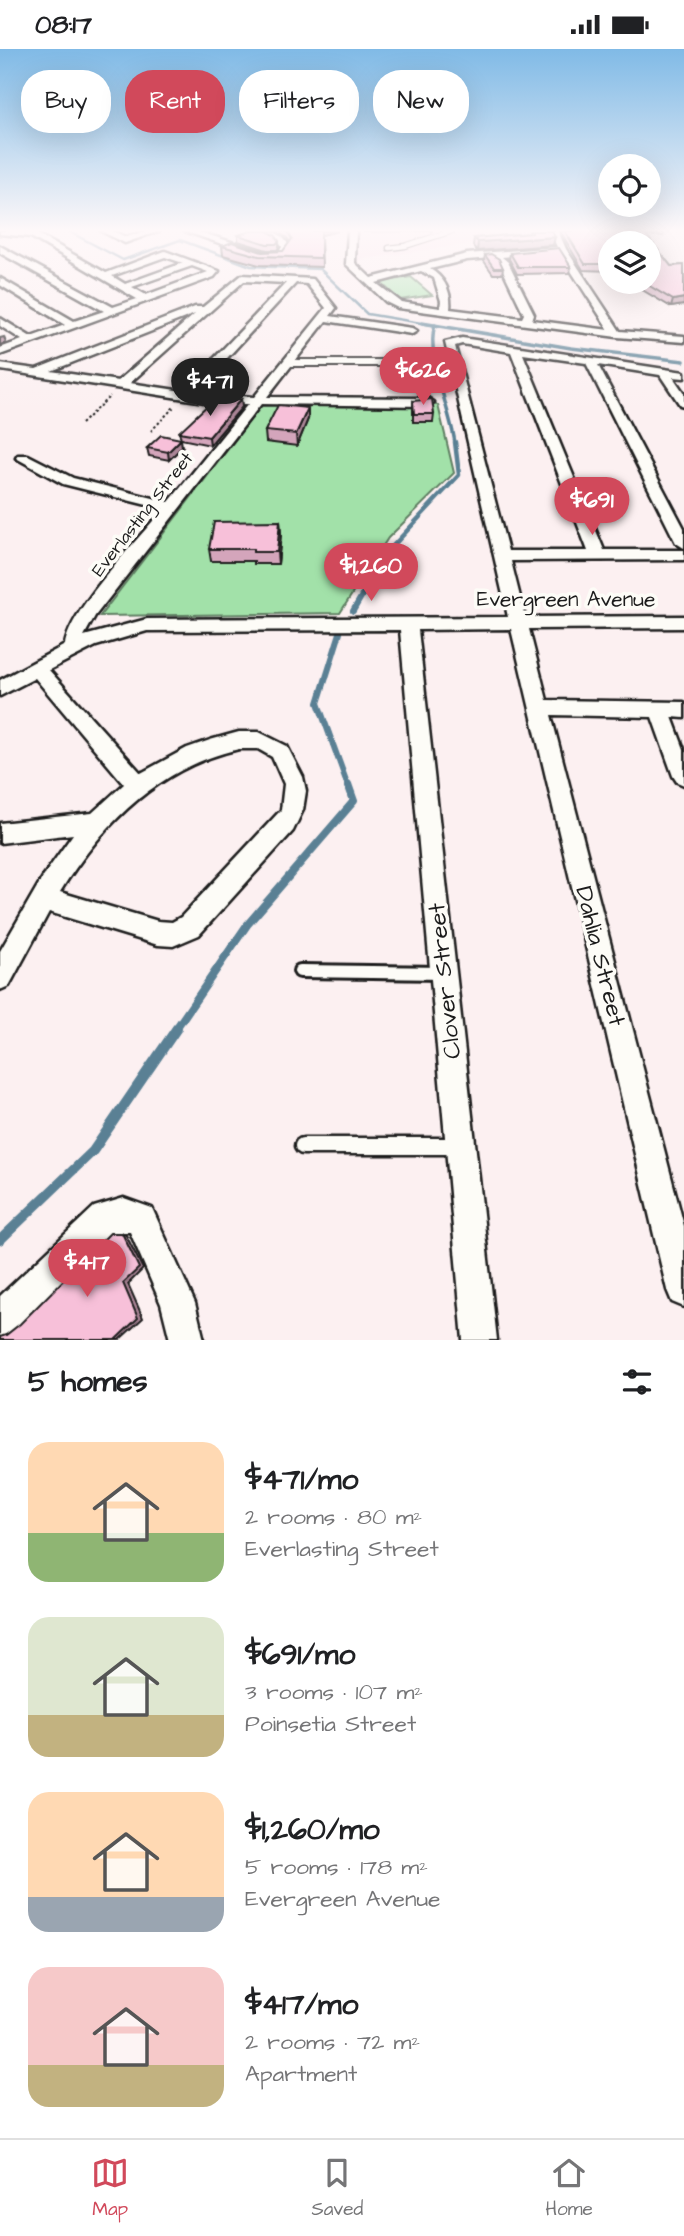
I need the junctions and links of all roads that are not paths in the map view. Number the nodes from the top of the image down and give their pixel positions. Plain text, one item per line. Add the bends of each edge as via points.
1 (17, 291) edge
2 (76, 291) edge
3 (130, 291) edge
4 (165, 291) edge
5 (226, 291) edge
6 (283, 291) edge
7 (316, 291) edge
8 (379, 291) edge
9 (443, 291) edge
10 (518, 291) edge
11 (589, 291) edge
12 (145, 299) junction
13 (210, 305) junction
14 (445, 309) junction
15 (112, 311) junction
16 (327, 313) junction
17 (0, 321) edge
18 (526, 322) junction
19 (74, 326) junction
20 (412, 331) dead end
21 (617, 334) junction
22 (684, 339) edge
23 (31, 342) junction
24 (515, 348) junction
25 (1, 352) edge
26 (590, 360) junction
27 (287, 363) junction
28 (424, 363) dead end
29 (1, 367) edge
30 (37, 372) junction
31 (664, 372) junction
32 (684, 376) edge
33 (121, 385) junction
34 (186, 395) junction
35 (256, 402) junction
36 (428, 402) edge
37 (684, 402) edge
38 (23, 458) dead end
39 (172, 507) junction
40 (684, 543) edge
41 (598, 555) junction
42 (684, 555) edge
43 (501, 556) junction
44 (408, 622) junction
45 (517, 622) junction
46 (684, 622) edge
47 (73, 651) junction
48 (38, 669) junction
49 (0, 689) edge
50 (538, 707) junction
51 (684, 710) edge
52 (659, 711) junction
53 (684, 776) edge
54 (139, 786) junction
55 (96, 822) junction
56 (0, 833) edge
57 (44, 899) junction
58 (300, 971) dead end
59 (444, 973) junction
60 (0, 977) edge
61 (303, 1146) dead end
62 (461, 1146) junction
63 (684, 1290) edge
64 (0, 1320) edge
65 (187, 1340) edge
66 (480, 1340) edge

1 - 19 street
2 - 15 street
3 - 12 street
4 - 12 street
5 - 13 street
6 - 34 street
7 - 16 street
8 - 14 street via 398,305
9 - 14 street
10 - 18 street via 529,314
11 - 21 street
12 - 15 street
13 - 30 street
13 - 33 street
14 - 18 street
15 - 19 street
16 - 20 street
16 - 27 street, Everlasting Street
17 - 23 street
18 - 21 street
19 - 23 street
21 - 22 street
23 - 25 street
24 - 26 street
24 - 41 street
24 - 43 street, Dahlia Street via 462,341 449,344
26 - 31 street
26 - 40 street
27 - 28 lane
27 - 35 street, Everlasting Street
29 - 30 street
30 - 33 street
31 - 32 street
31 - 37 street
33 - 34 street
34 - 35 street
35 - 36 street
35 - 39 street, Everlasting Street
38 - 39 street via 68,481
39 - 47 street, Everlasting Street via 88,613 75,636
41 - 42 street
41 - 43 street
43 - 45 street, Dahlia Street
44 - 45 street, Evergreen Avenue
44 - 47 street, Evergreen Avenue via 147,625 114,631
44 - 59 street, Clover Street
45 - 46 street, Evergreen Avenue
45 - 50 street, Dahlia Street
47 - 48 street, Evergreen Avenue
48 - 49 street, Evergreen Avenue
48 - 54 street
50 - 52 street
50 - 63 street, Dahlia Street
51 - 52 street
52 - 53 street
54 - 55 street
54 - 57 street via 190,756 244,740 275,747 297,794 295,809 285,824 202,916 173,934 141,929
55 - 56 street
55 - 57 street
57 - 60 street
58 - 59 lane
59 - 62 street, Clover Street
61 - 62 lane
62 - 66 street, Clover Street
64 - 65 street via 105,1218 124,1214 141,1219 178,1303

